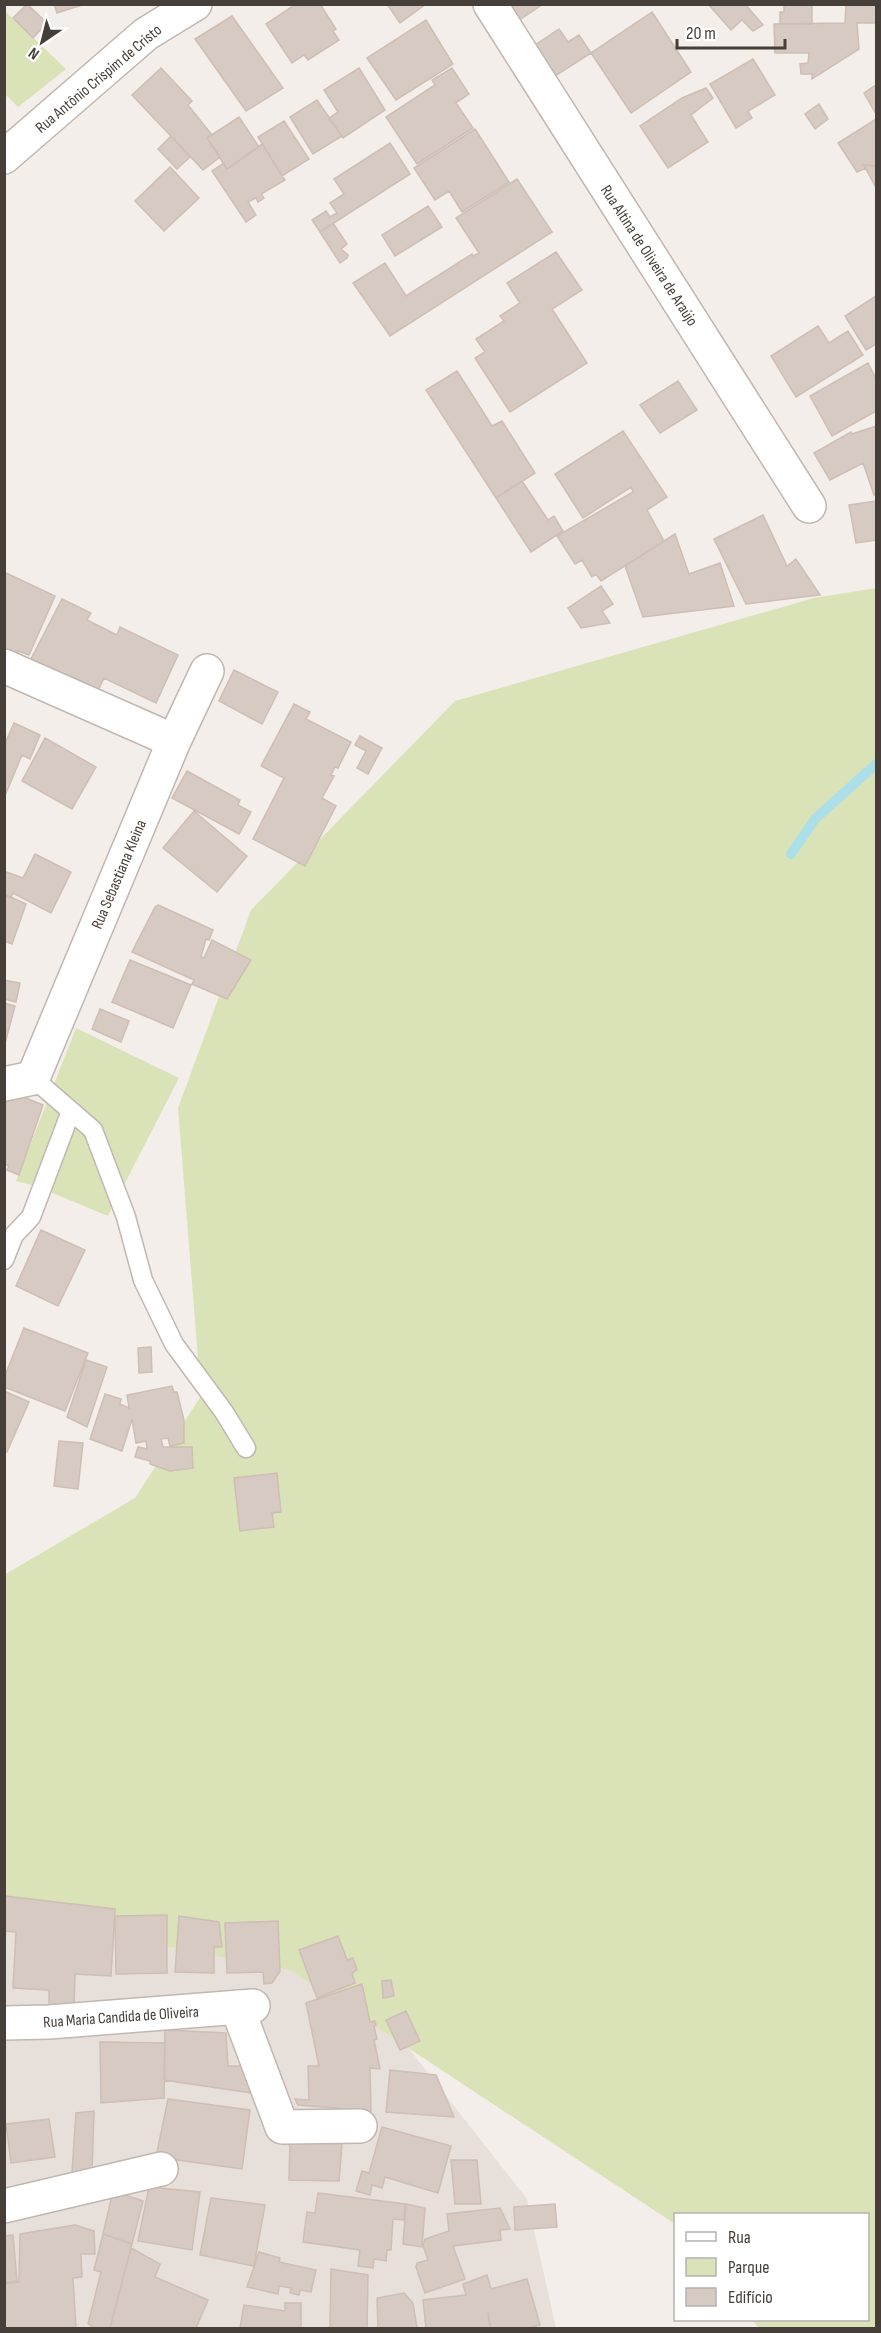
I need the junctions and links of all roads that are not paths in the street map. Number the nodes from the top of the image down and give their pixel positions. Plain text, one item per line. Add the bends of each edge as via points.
1 (195, 4) edge
2 (490, 4) edge
3 (4, 157) edge
4 (809, 506) dead end
5 (4, 666) edge
6 (207, 671) dead end
7 (174, 741) junction
8 (19, 1081) edge
9 (71, 1111) junction
10 (4, 1260) edge
11 (246, 1448) dead end
12 (4, 2022) edge
13 (360, 2126) dead end
14 (161, 2169) dead end
15 (4, 2206) edge

1 - 3 street, Rua Antônio Crispim de Cristo via 146,34
2 - 4 street, Rua Altina de Oliveira de Araújo
5 - 7 street
6 - 7 street, Rua Sebastiana Kleina
7 - 8 street, Rua Sebastiana Kleina
8 - 9 lane
9 - 10 lane via 31,1217 14,1235
9 - 11 lane via 93,1130 126,1217 143,1280 174,1344
12 - 13 street, Rua Maria Candida de Oliveira via 245,2007 282,2127
14 - 15 street

